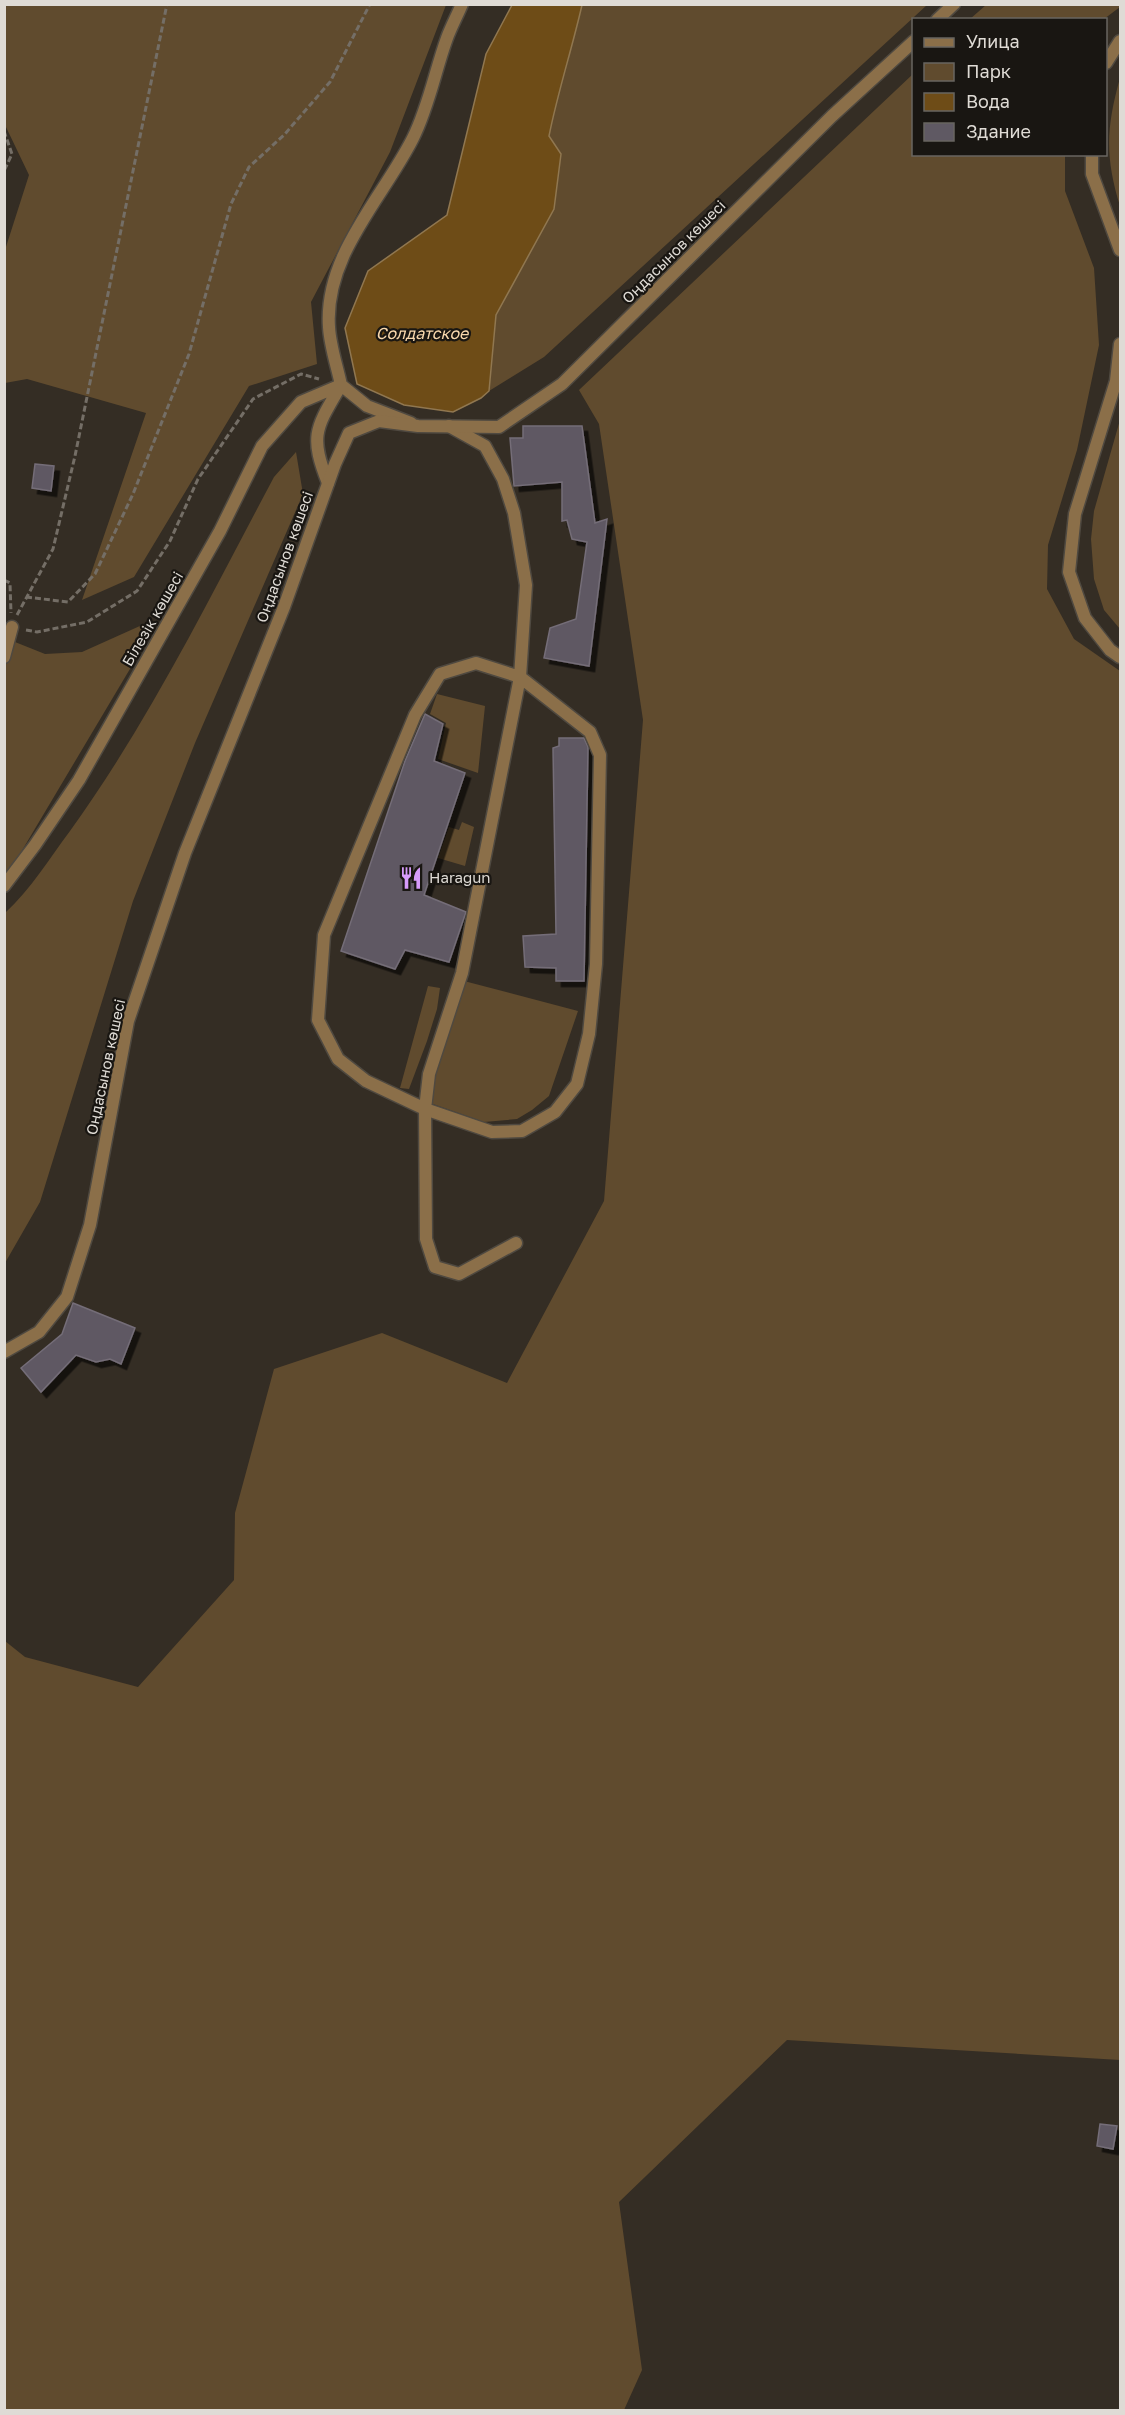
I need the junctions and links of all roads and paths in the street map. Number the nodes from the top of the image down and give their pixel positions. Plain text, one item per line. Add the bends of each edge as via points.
1 (167, 4) edge
2 (370, 4) edge
3 (462, 4) edge
4 (954, 4) edge
5 (940, 18) edge
6 (1120, 41) edge
7 (912, 44) edge
8 (1107, 61) edge
9 (4, 131) edge
10 (1092, 156) edge
11 (4, 171) edge
12 (1120, 250) edge
13 (1120, 344) edge
14 (340, 385) junction
15 (418, 426) junction
16 (449, 426) junction
17 (328, 483) junction
18 (4, 580) edge
19 (26, 597) junction
20 (12, 627) junction
21 (4, 657) edge
22 (1120, 657) edge
23 (519, 677) junction
24 (4, 886) edge
25 (425, 1109) junction
26 (516, 1243) dead end
27 (4, 1352) edge

1 - 19 path via 73,468 53,549
2 - 19 path via 330,82 284,135 249,167 231,204 189,354 133,494 95,574 68,602
3 - 14 street via 413,138 363,219 331,289 329,327
4 - 5 street
6 - 8 street
7 - 16 street, Оңдасынов көшесі via 832,116 562,384 499,427
9 - 11 path via 12,154
10 - 12 street via 1092,174
13 - 22 street via 1116,381 1075,514 1069,572 1084,618
14 - 15 street via 367,406
14 - 17 street via 317,430 318,456
14 - 20 path via 301,374 253,399 198,479 170,541 137,591 87,622 37,632
14 - 24 street, Білезік көшесі via 301,402 262,446 220,531 79,780
15 - 16 street, Оңдасынов көшесі
15 - 17 street, Оңдасынов көшесі via 379,421 349,433
16 - 23 street via 485,446 503,479 514,513 526,585
17 - 27 street, Оңдасынов көшесі via 284,607 185,853 128,1021 90,1225 67,1297 39,1332
18 - 20 path via 10,583
19 - 20 path
20 - 21 street
23 - 25 street via 462,974 429,1074
23 - 25 street via 476,663 440,674 415,715 324,934 318,1020 338,1059 366,1081
23 - 25 street via 590,732 600,755 596,964 589,1034 577,1084 555,1112 522,1131 492,1132
25 - 26 street via 426,1239 435,1267 459,1274

